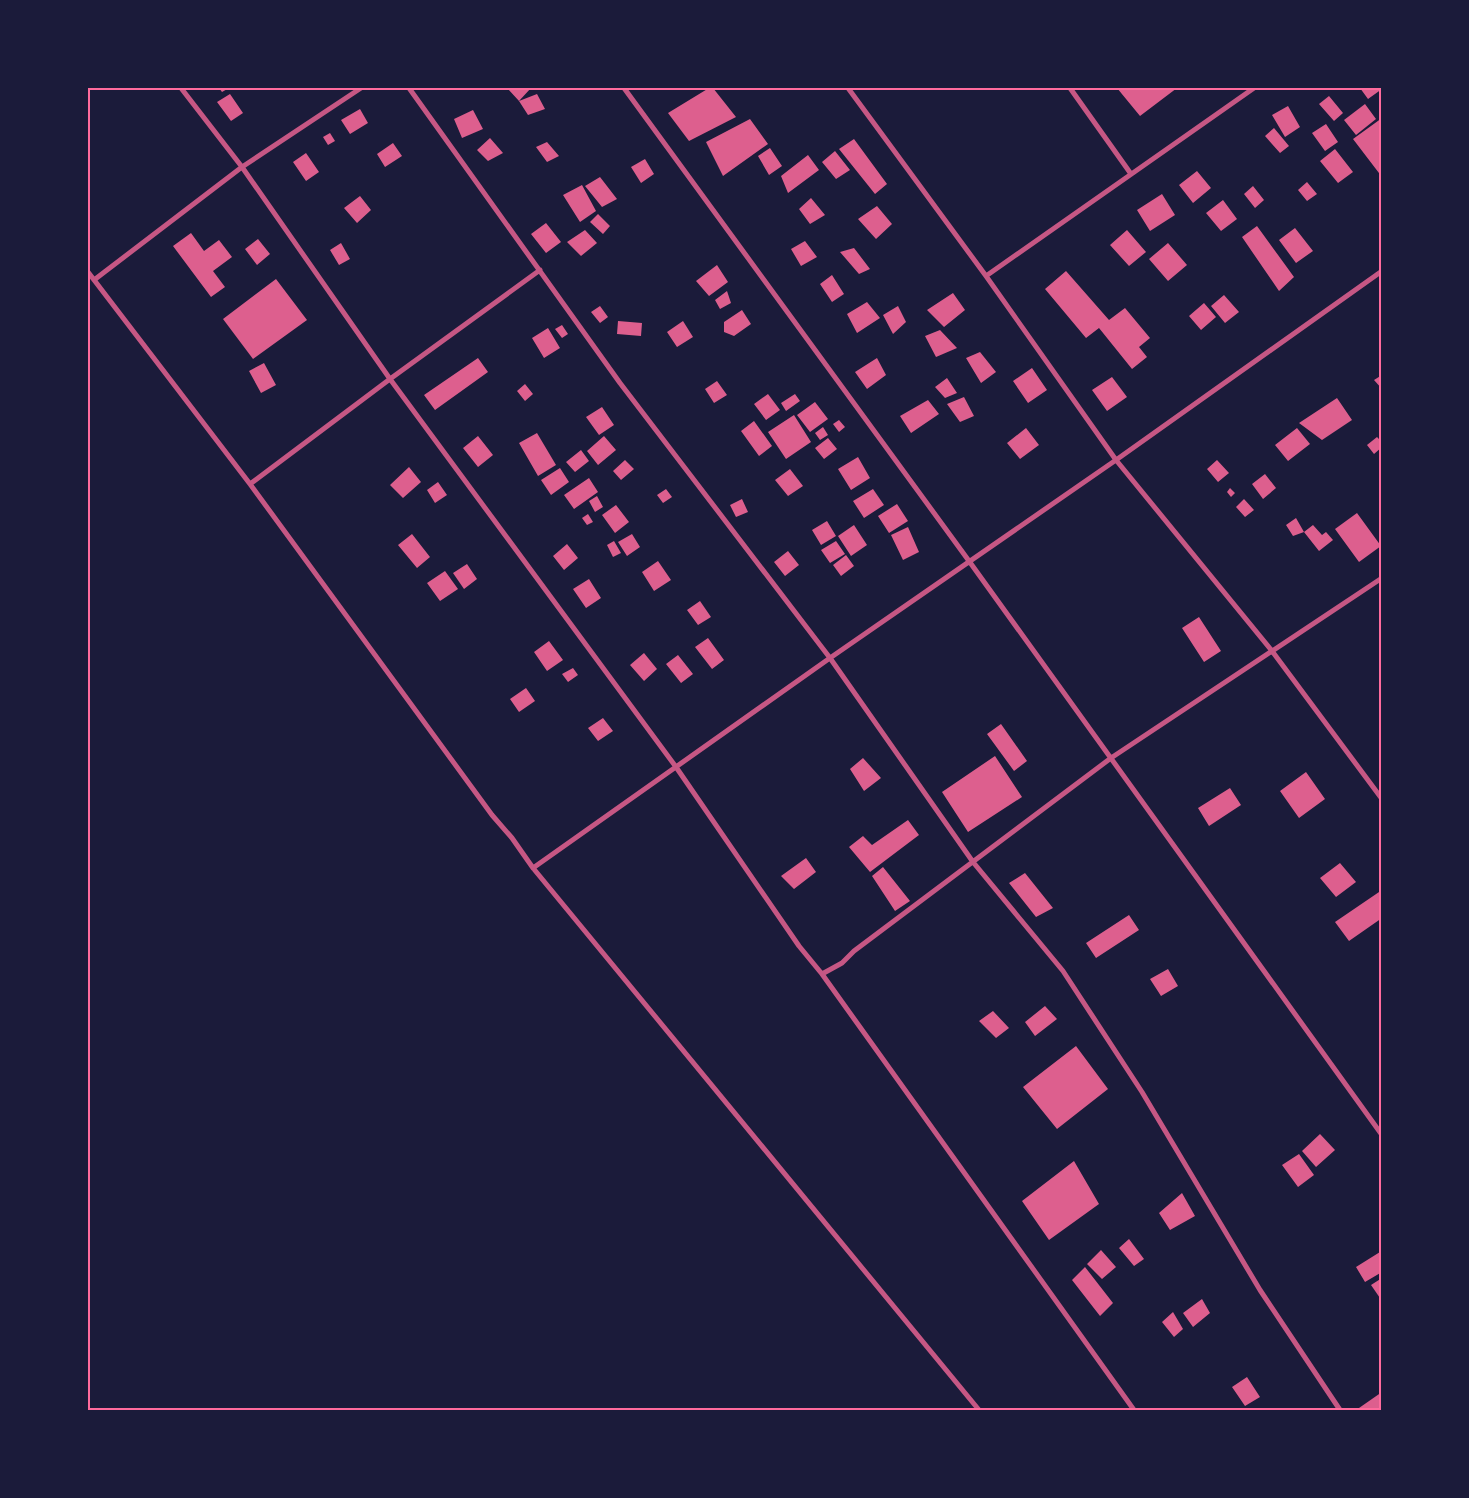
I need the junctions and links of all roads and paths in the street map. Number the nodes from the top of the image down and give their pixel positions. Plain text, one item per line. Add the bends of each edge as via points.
1 (181, 88) edge
2 (361, 88) edge
3 (409, 88) edge
4 (624, 88) edge
5 (848, 88) edge
6 (1070, 88) edge
7 (1254, 88) edge
8 (242, 167) junction
9 (1131, 174) junction
10 (540, 270) junction
11 (1382, 271) edge
12 (88, 272) edge
13 (986, 276) junction
14 (94, 280) junction
15 (390, 379) junction
16 (1116, 460) junction
17 (250, 484) junction
18 (970, 561) junction
19 (1382, 578) edge
20 (1272, 651) junction
21 (830, 658) junction
22 (1111, 758) junction
23 (676, 767) junction
24 (1382, 800) edge
25 (973, 862) junction
26 (533, 868) junction
27 (822, 974) junction
28 (1382, 1135) edge
29 (979, 1410) edge
30 (1134, 1410) edge
31 (1340, 1410) edge

1 - 8 street
2 - 8 street
3 - 10 street
4 - 18 street
5 - 13 street
6 - 9 street
7 - 9 street
8 - 14 street
8 - 15 street
9 - 13 street
10 - 15 street
10 - 21 street via 620,383
11 - 16 street
12 - 14 street
13 - 16 street
14 - 17 street
15 - 17 street
15 - 23 street
16 - 18 street
16 - 20 street
17 - 26 street
18 - 21 street
18 - 22 street
19 - 20 street
20 - 22 street
20 - 24 street
21 - 23 street
21 - 25 street
22 - 25 street
22 - 28 street
23 - 26 street
23 - 27 street via 799,946
25 - 27 street via 842,963
25 - 31 street via 1063,971 1142,1092 1260,1290
26 - 29 street
27 - 30 street

